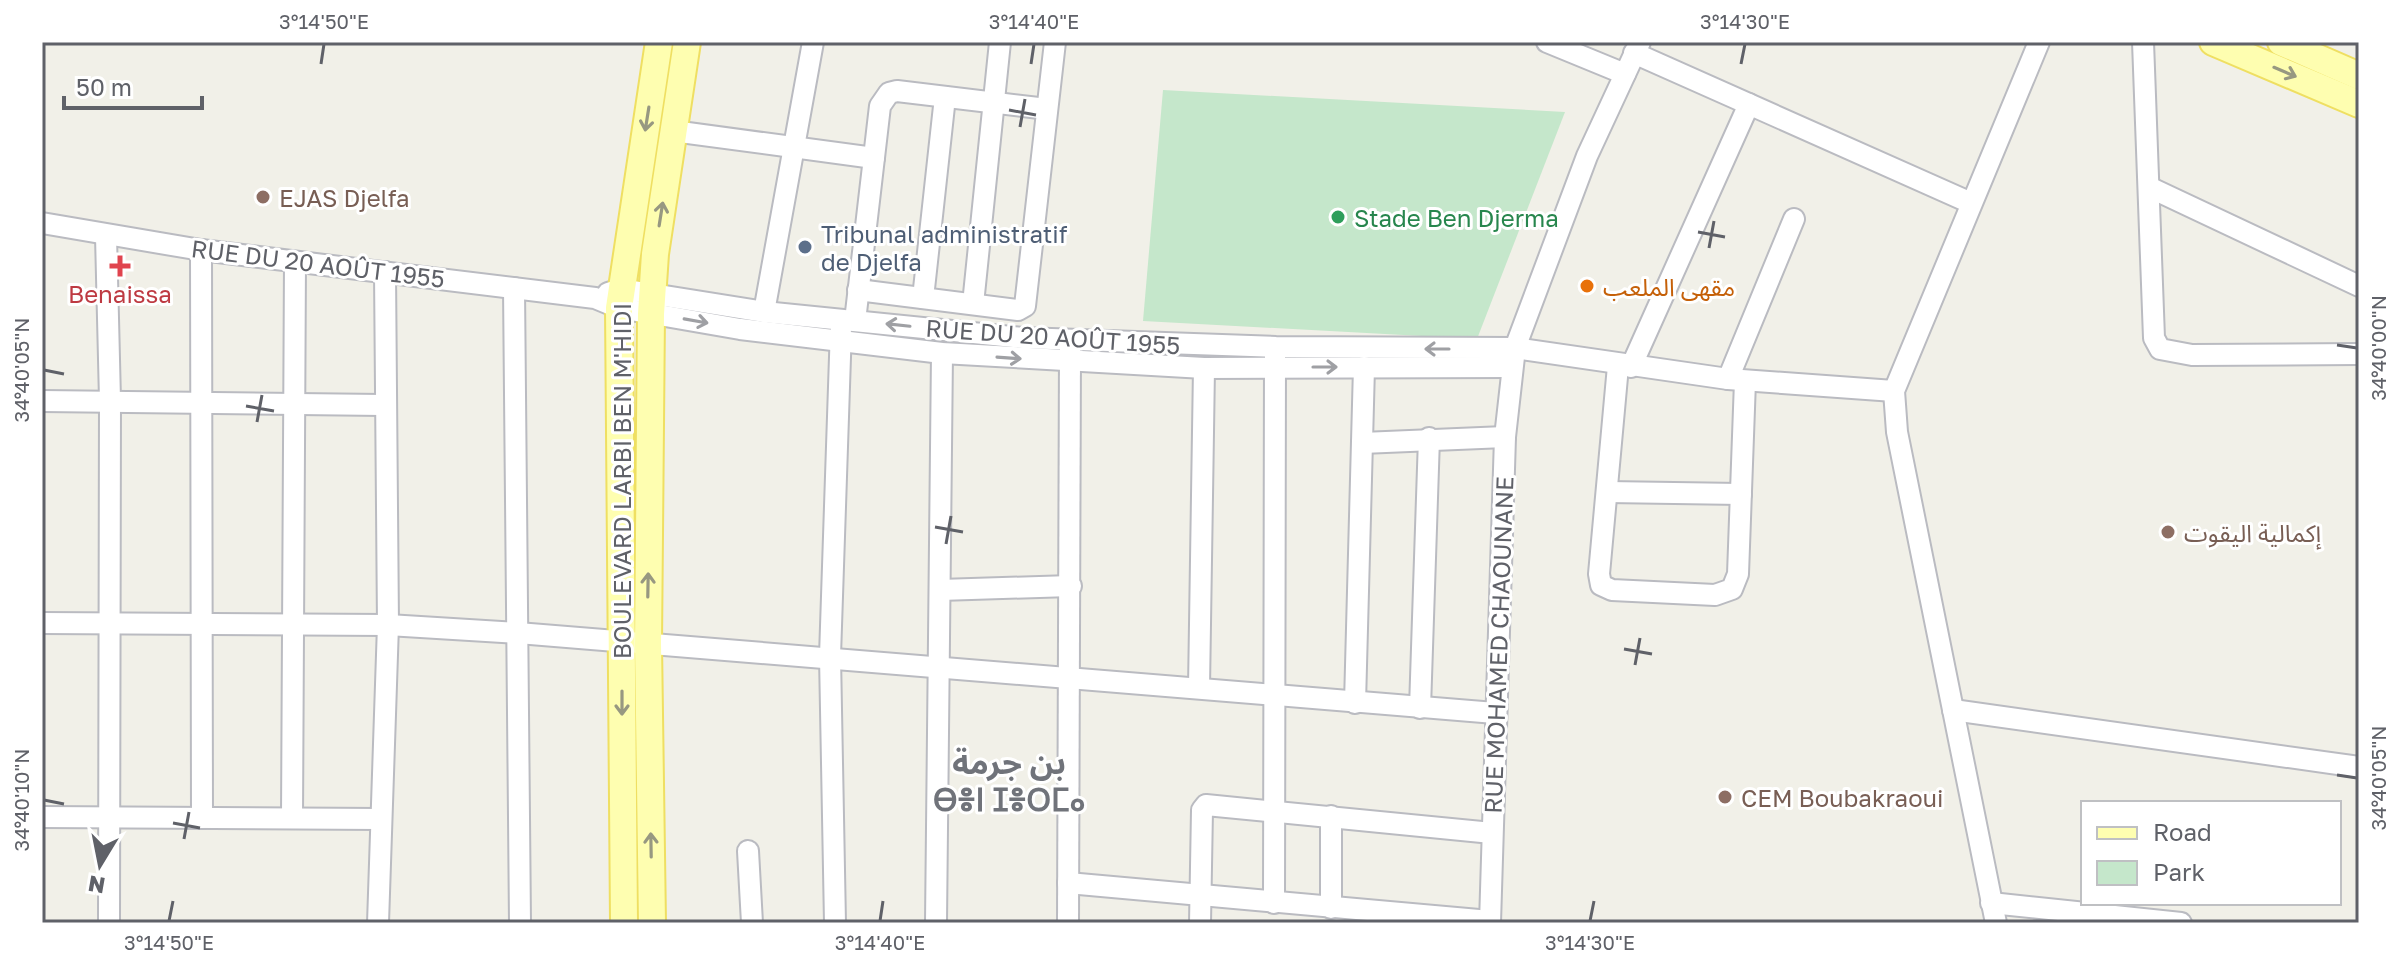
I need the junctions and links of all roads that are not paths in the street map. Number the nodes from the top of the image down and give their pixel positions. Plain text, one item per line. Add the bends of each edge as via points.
1 (659, 42) edge
2 (687, 42) edge
3 (813, 42) edge
4 (1000, 42) edge
5 (1055, 42) edge
6 (1547, 42) edge
7 (2039, 42) edge
8 (2143, 42) edge
9 (2213, 42) edge
10 (2281, 42) edge
11 (1637, 47) edge
12 (1625, 74) junction
13 (2359, 76) edge
14 (945, 97) junction
15 (993, 103) junction
16 (1749, 104) junction
17 (2359, 104) edge
18 (1047, 109) junction
19 (673, 131) junction
20 (793, 148) junction
21 (874, 158) junction
22 (2151, 188) junction
23 (1971, 203) junction
24 (1794, 219) dead end
25 (42, 223) edge
26 (106, 236) junction
27 (201, 250) junction
28 (295, 262) junction
29 (385, 272) junction
30 (2359, 286) edge
31 (514, 288) junction
32 (858, 290) junction
33 (923, 298) junction
34 (611, 299) junction
35 (651, 303) junction
36 (973, 304) junction
37 (764, 312) junction
38 (845, 327) junction
39 (1071, 341) junction
40 (942, 353) junction
41 (2359, 354) edge
42 (1275, 357) junction
43 (1513, 357) junction
44 (1068, 362) junction
45 (1624, 366) junction
46 (1364, 367) junction
47 (1204, 368) junction
48 (1737, 380) junction
49 (1894, 391) junction
50 (110, 400) junction
51 (42, 401) edge
52 (201, 402) junction
53 (383, 405) junction
54 (294, 406) junction
55 (1505, 437) junction
56 (1429, 438) junction
57 (1362, 443) junction
58 (1607, 492) junction
59 (1741, 494) junction
60 (1071, 586) junction
61 (940, 590) junction
62 (42, 623) edge
63 (202, 623) junction
64 (108, 624) junction
65 (295, 624) junction
66 (388, 625) junction
67 (518, 633) junction
68 (635, 643) junction
69 (830, 656) junction
70 (938, 668) junction
71 (1071, 678) junction
72 (1199, 688) junction
73 (1277, 696) junction
74 (1355, 703) junction
75 (1420, 708) junction
76 (1953, 710) junction
77 (1495, 713) junction
78 (2359, 767) edge
79 (1275, 810) junction
80 (1331, 816) junction
81 (42, 817) edge
82 (109, 818) junction
83 (202, 818) junction
84 (292, 818) junction
85 (380, 819) junction
86 (1492, 833) junction
87 (748, 851) dead end
88 (1068, 883) junction
89 (1202, 896) junction
90 (1274, 903) junction
91 (1331, 908) junction
92 (1994, 913) edge
93 (1352, 917) edge
94 (2152, 921) edge
95 (1490, 922) edge
96 (109, 923) edge
97 (378, 923) edge
98 (520, 923) edge
99 (624, 923) edge
100 (652, 923) edge
101 (752, 923) edge
102 (835, 923) edge
103 (936, 923) edge
104 (1068, 923) edge
105 (1200, 923) edge
106 (2181, 923) edge

1 -> 34 main road, BOULEVARD LARBI BEN M'HIDI
2 - 19 main road
3 - 20 street
4 - 15 street
5 - 18 street
6 - 12 street
7 - 23 street
8 - 22 street
9 -> 17 main road
10 - 13 main road
11 - 12 street, RUE MOHAMED CHAOUNANE
11 - 16 street
12 - 43 street, RUE MOHAMED CHAOUNANE via 1568,204
14 - 15 street
14 - 21 street via 889,93 880,106
14 - 33 street
15 - 18 street
15 - 36 street
16 - 23 street
16 - 45 street
18 - 36 street via 1025,306 1018,310
19 - 20 street
35 -> 19 main road
20 - 21 street
20 - 37 street
21 - 32 street
22 - 30 street
22 - 41 street via 2154,338 2160,349 2192,355
23 - 49 street
24 - 48 street
25 - 26 street, RUE DU 20 AOÛT 1955
26 - 27 street, RUE DU 20 AOÛT 1955
26 - 50 street
27 - 28 street, RUE DU 20 AOÛT 1955
27 - 52 street
28 - 29 street, RUE DU 20 AOÛT 1955
28 - 54 street
29 - 31 street, RUE DU 20 AOÛT 1955
29 - 53 street
31 - 34 street, RUE DU 20 AOÛT 1955
31 - 67 street
32 - 33 street
32 - 38 street
33 - 36 street
34 - 35 street, RUE DU 20 AOÛT 1955
34 - 68 main road, BOULEVARD LARBI BEN M'HIDI
35 - 37 street, RUE DU 20 AOÛT 1955
35 -> 38 street, RUE DU 20 AOÛT 1955
68 -> 35 main road
37 - 38 street, RUE DU 20 AOÛT 1955
39 -> 38 street, RUE DU 20 AOÛT 1955
38 - 40 street, RUE DU 20 AOÛT 1955
38 - 69 street
39 - 42 street, RUE DU 20 AOÛT 1955
39 - 44 street
40 -> 44 street, RUE DU 20 AOÛT 1955
40 - 61 street
43 -> 42 street, RUE DU 20 AOÛT 1955
42 -> 46 street, RUE DU 20 AOÛT 1955
42 - 47 street, RUE DU 20 AOÛT 1955
42 - 73 street
43 - 45 street
43 - 46 street, RUE DU 20 AOÛT 1955
43 - 55 street, RUE MOHAMED CHAOUNANE
44 - 47 street, RUE DU 20 AOÛT 1955
44 - 60 street
45 - 48 street
45 - 58 street
46 - 57 street
47 - 72 street
48 - 49 street
48 - 59 street
49 - 76 street via 1897,432
50 - 51 street
50 - 52 street
50 - 64 street
52 - 54 street
52 - 63 street
53 - 54 street
53 - 66 street
54 - 65 street
55 - 56 street
55 - 77 street, RUE MOHAMED CHAOUNANE
56 - 57 street
56 - 75 street
57 - 74 street
58 - 59 street
58 - 59 street via 1601,585 1612,590 1715,595 1732,589 1738,574
60 - 61 street
60 - 71 street
61 - 70 street
62 - 64 street
63 - 64 street
63 - 65 street
63 - 83 street
64 - 82 street
65 - 66 street
65 - 84 street
66 - 67 street
66 - 85 street
67 - 68 street
67 - 98 street
68 - 69 street
68 -> 99 main road, BOULEVARD LARBI BEN M'HIDI
100 -> 68 main road
69 - 70 street
69 - 102 street
70 - 71 street
70 - 103 street
71 - 72 street
71 - 88 street
72 - 73 street
73 - 74 street
73 - 79 street
74 - 75 street
75 - 77 street
76 - 78 street
76 - 92 street
77 - 86 street, RUE MOHAMED CHAOUNANE
79 - 80 street
79 - 89 street via 1203,807
79 - 90 street
80 - 86 street
80 - 91 street
81 - 82 street
82 - 83 street
82 - 96 street
83 - 84 street
84 - 85 street
85 - 97 street
86 - 95 street, RUE MOHAMED CHAOUNANE
87 - 101 street
88 - 89 street
88 - 104 street
89 - 90 street
89 - 105 street
90 - 91 street
91 - 93 street
92 - 94 street
93 - 95 street
94 - 106 street

